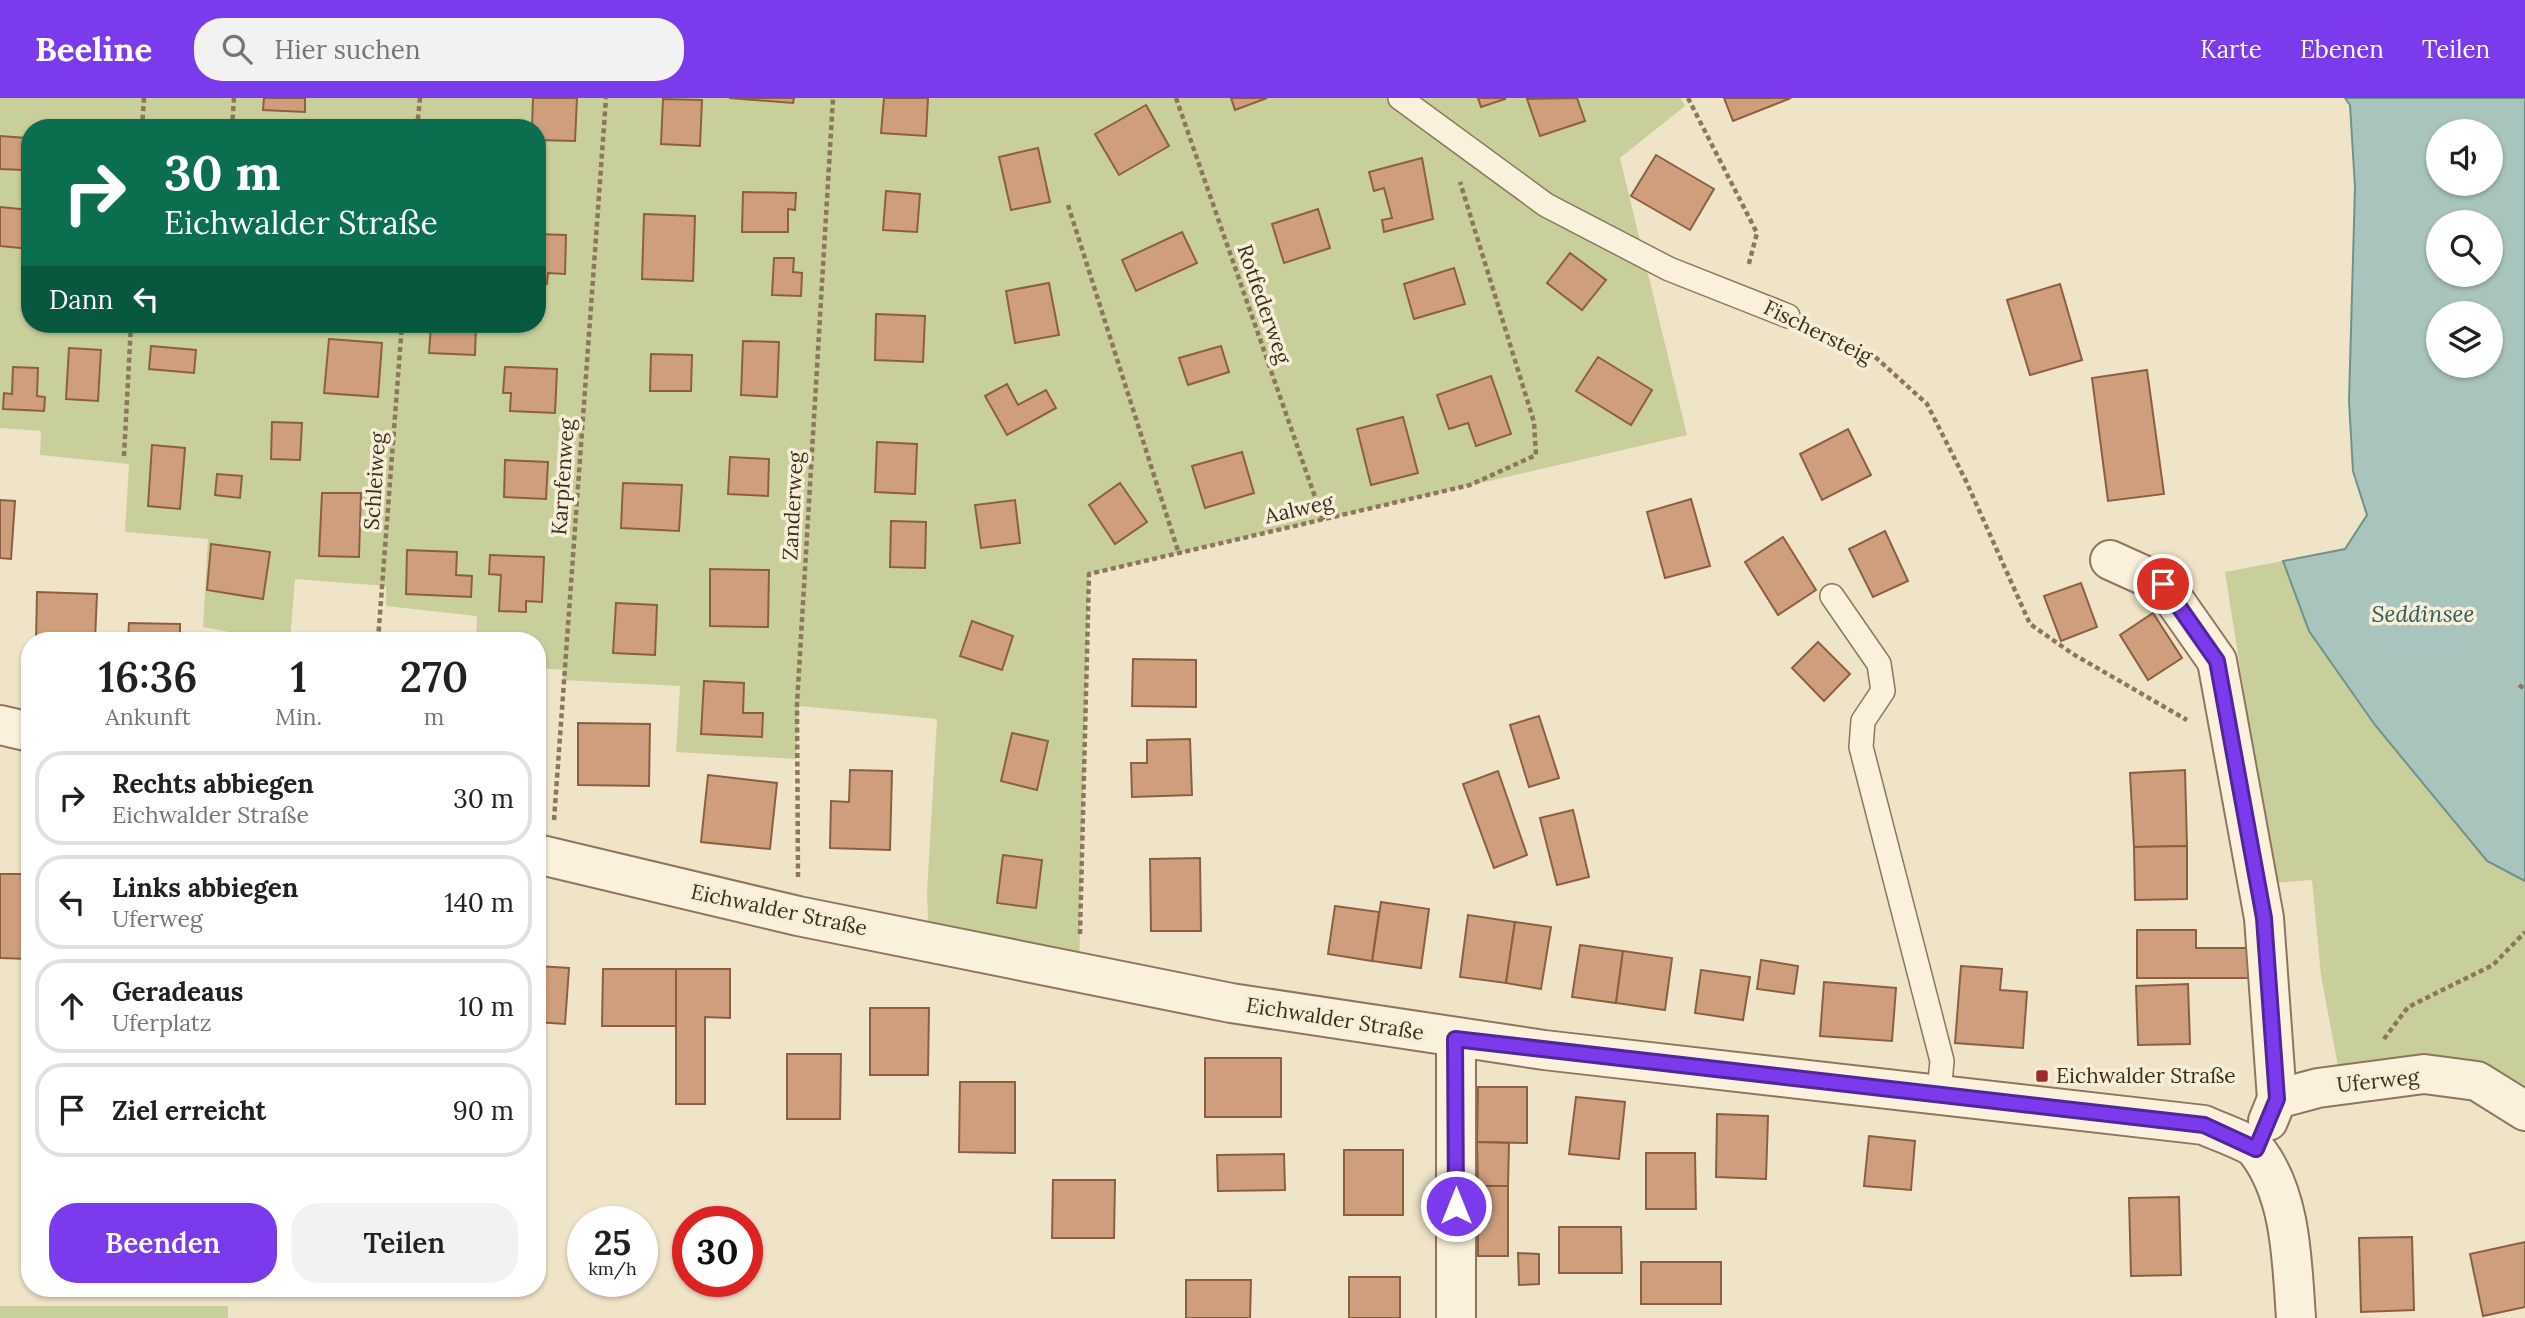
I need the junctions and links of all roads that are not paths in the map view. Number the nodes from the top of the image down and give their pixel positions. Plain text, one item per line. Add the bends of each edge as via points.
1 (1399, 98) edge
2 (1788, 316) road end
3 (2110, 560) dead end
4 (1832, 596) dead end
5 (0, 725) edge
6 (21, 730) edge
7 (546, 856) edge
8 (1455, 1039) junction
9 (1939, 1093) junction
10 (2277, 1099) junction
11 (2525, 1111) edge
12 (2256, 1149) junction
13 (1456, 1318) edge
14 (2296, 1318) edge

1 - 2 lane, Fischersteig via 1546,205 1670,269
3 - 10 street via 2163,584 2217,661 2264,918
4 - 9 lane via 1879,664 1884,691 1863,721 1861,747 1942,1061
5 - 6 street
7 - 8 street, Eichwalder Straße via 798,916 1197,997
8 - 9 street, Eichwalder Straße
8 - 13 street
9 - 12 street, Eichwalder Straße via 2204,1125
10 - 11 street, Uferweg via 2382,1077 2424,1074 2477,1081
10 - 12 street
12 - 14 street via 2278,1190 2290,1249

